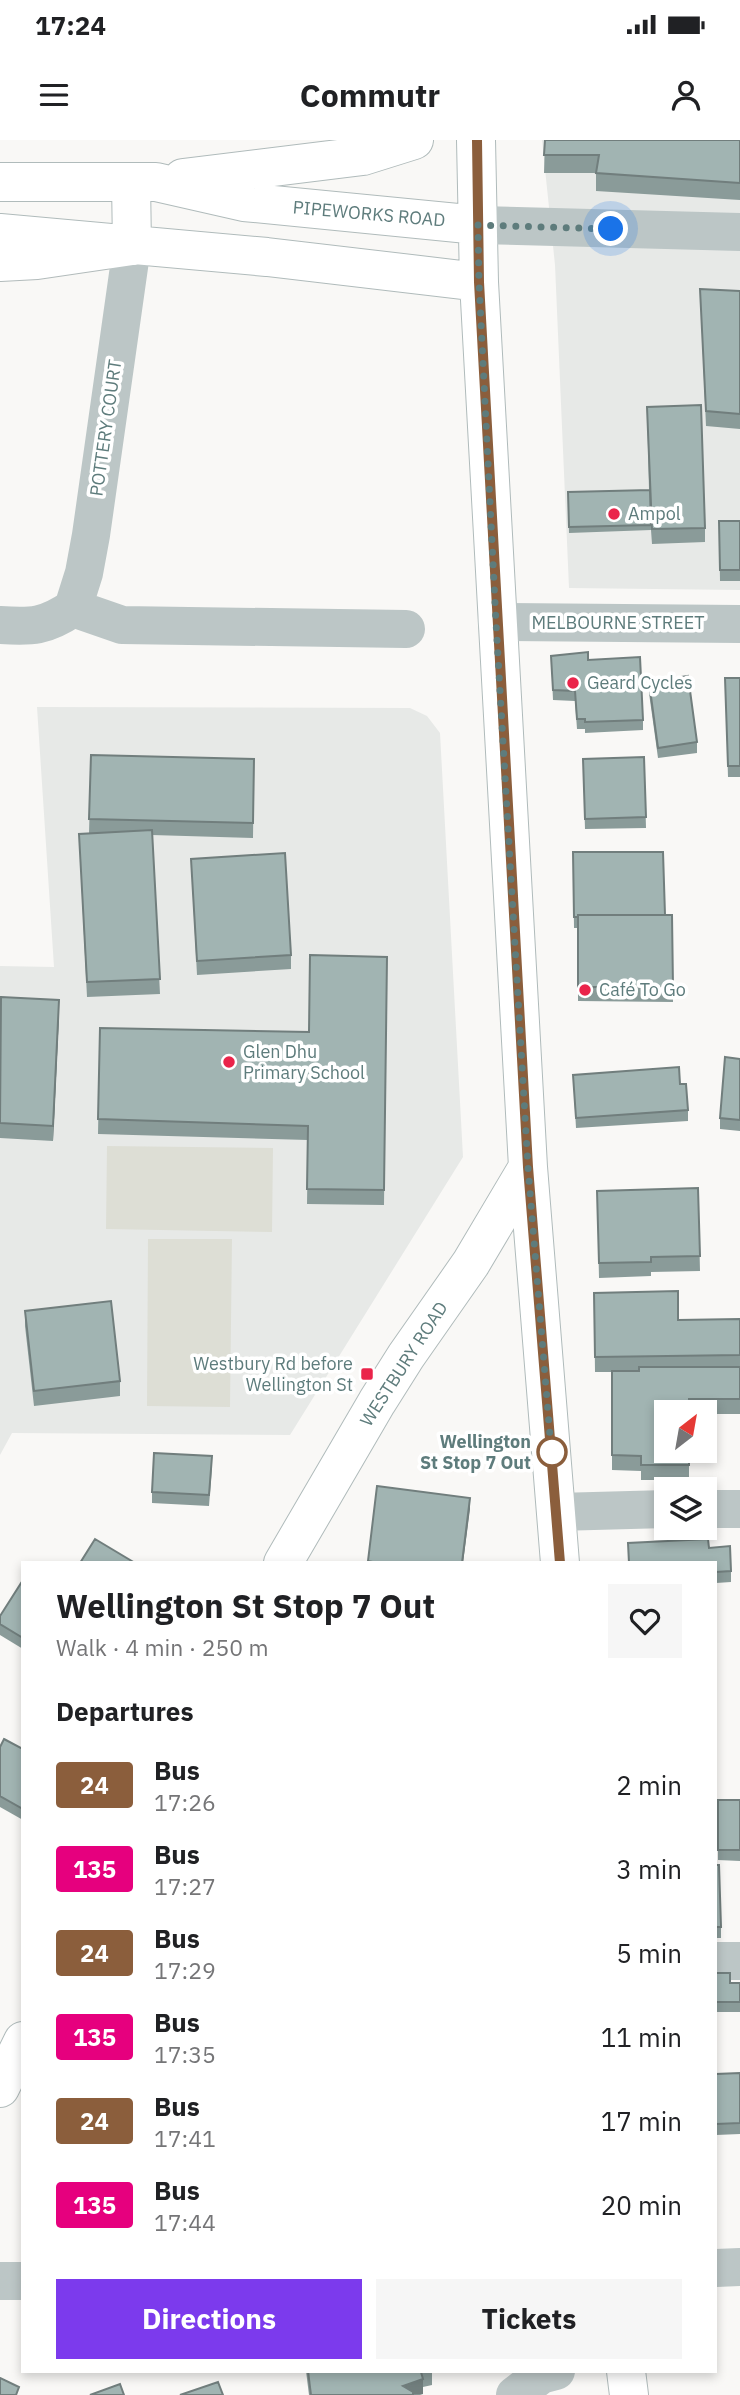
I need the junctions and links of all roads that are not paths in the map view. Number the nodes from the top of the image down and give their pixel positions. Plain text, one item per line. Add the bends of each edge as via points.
1 (414, 140) edge
2 (477, 140) edge
3 (0, 182) edge
4 (144, 182) junction
5 (478, 225) junction
6 (740, 232) edge
7 (0, 233) edge
8 (132, 246) junction
9 (0, 262) edge
10 (479, 282) junction
11 (73, 608) junction
12 (496, 622) junction
13 (740, 624) edge
14 (0, 625) edge
15 (406, 629) dead end
16 (528, 1167) junction
17 (654, 1509) edge
18 (717, 1509) edge
19 (740, 1509) edge
20 (557, 1512) junction
21 (284, 1561) edge
22 (560, 1561) edge
23 (717, 1961) edge
24 (740, 1961) edge
25 (21, 2045) edge
26 (0, 2088) edge
27 (740, 2267) edge
28 (717, 2268) edge
29 (0, 2281) edge
30 (21, 2281) edge
31 (548, 2373) edge
32 (626, 2373) edge
33 (515, 2395) edge
34 (629, 2395) edge

1 - 4 main road via 363,156
2 - 5 main road
3 - 4 main road, PIPEWORKS ROAD
4 - 5 main road, PIPEWORKS ROAD via 244,202
4 - 8 main road
5 - 6 street, PIPEWORKS ROAD
5 - 10 main road
7 - 8 main road
8 - 9 main road
8 - 10 main road
8 - 11 street, POTTERY COURT via 91,536
10 - 12 main road
11 - 14 street via 54,621
11 - 15 street via 122,625
12 - 13 street, MELBOURNE STREET
12 - 16 main road
16 - 20 main road
16 - 21 main road, WESTBURY ROAD via 471,1263 377,1402
17 - 20 street
18 - 19 street
20 - 22 main road
23 - 24 street
25 - 26 main road
27 - 28 street
29 - 30 street
31 - 33 street
32 - 34 main road

